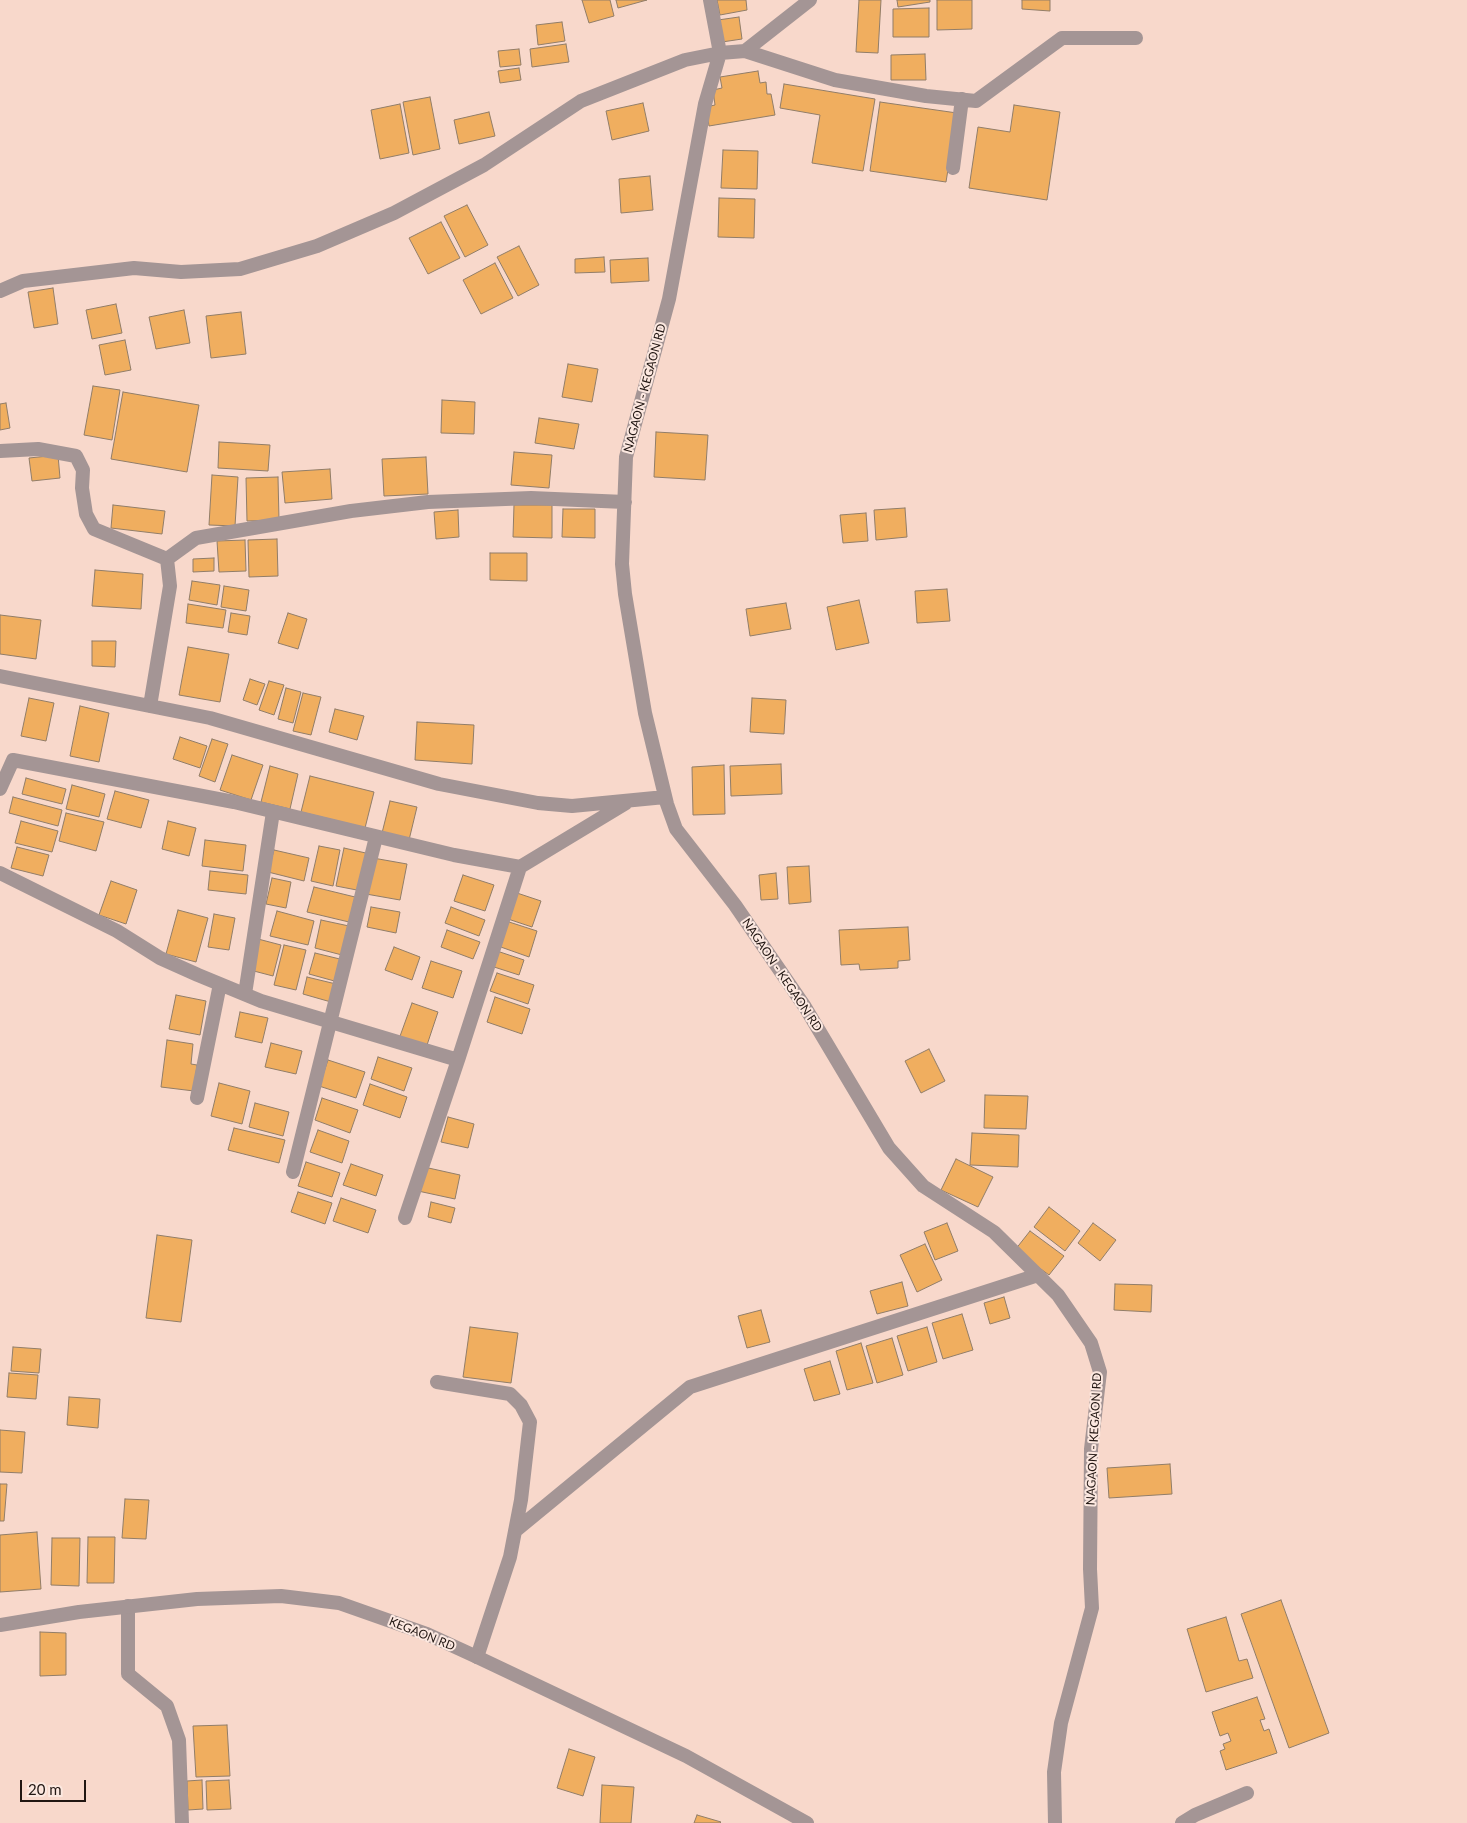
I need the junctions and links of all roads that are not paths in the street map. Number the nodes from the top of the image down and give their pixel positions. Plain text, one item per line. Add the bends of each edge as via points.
1 (710, 0) edge
2 (810, 0) edge
3 (1136, 38) dead end
4 (745, 51) junction
5 (720, 53) junction
6 (962, 99) junction
7 (953, 168) dead end
8 (0, 290) edge
9 (0, 451) edge
10 (625, 502) junction
11 (167, 559) junction
12 (0, 676) edge
13 (150, 706) junction
14 (0, 789) edge
15 (665, 797) junction
16 (629, 801) junction
17 (273, 812) junction
18 (376, 837) junction
19 (520, 867) junction
20 (0, 873) edge
21 (220, 984) junction
22 (245, 994) junction
23 (330, 1021) junction
24 (458, 1060) junction
25 (197, 1098) dead end
26 (293, 1172) dead end
27 (405, 1218) dead end
28 (1038, 1276) junction
29 (437, 1382) dead end
30 (515, 1531) junction
31 (128, 1606) junction
32 (0, 1625) edge
33 (477, 1657) junction
34 (1247, 1793) dead end
35 (182, 1823) edge
36 (807, 1823) edge
37 (1055, 1823) edge
38 (1182, 1823) edge

1 - 5 street
2 - 4 street
3 - 6 street via 1062,38 976,101
4 - 5 street
4 - 6 street via 835,80
5 - 8 street via 685,60 582,101 484,165 394,213 317,246 240,269 181,272 134,268 23,281
5 - 10 street, NAGAON - KEGAON RD via 705,104 668,299 626,457
6 - 7 street
9 - 11 street via 38,449 76,456 83,470 86,514 94,529
10 - 11 street via 531,498 428,502 370,509 196,538
10 - 15 street, NAGAON - KEGAON RD via 624,594 645,713
11 - 13 street via 170,586
12 - 13 street
13 - 16 street via 210,718 439,784 538,803 564,805
14 - 17 street via 13,760
15 - 16 street
15 - 28 street, NAGAON - KEGAON RD via 676,829 735,905 806,1007 889,1148 923,1186 994,1232
16 - 19 street
17 - 18 street
17 - 22 street
18 - 19 street
18 - 23 street
19 - 24 street
20 - 21 street via 117,931 160,958
21 - 22 street
21 - 25 street
22 - 23 street
23 - 24 street
23 - 26 street
24 - 27 street
28 - 30 street via 690,1387
28 - 37 street, NAGAON - KEGAON RD via 1058,1295 1091,1343 1100,1372 1091,1449 1092,1608 1061,1724 1054,1772
29 - 30 street via 510,1394 521,1405 530,1422
30 - 33 street via 510,1557
31 - 32 street, KEGAON RD
31 - 33 street, KEGAON RD via 281,1596 339,1603 427,1634
31 - 35 street via 128,1674 167,1706 179,1740
33 - 36 street, KEGAON RD via 686,1756
34 - 38 street

